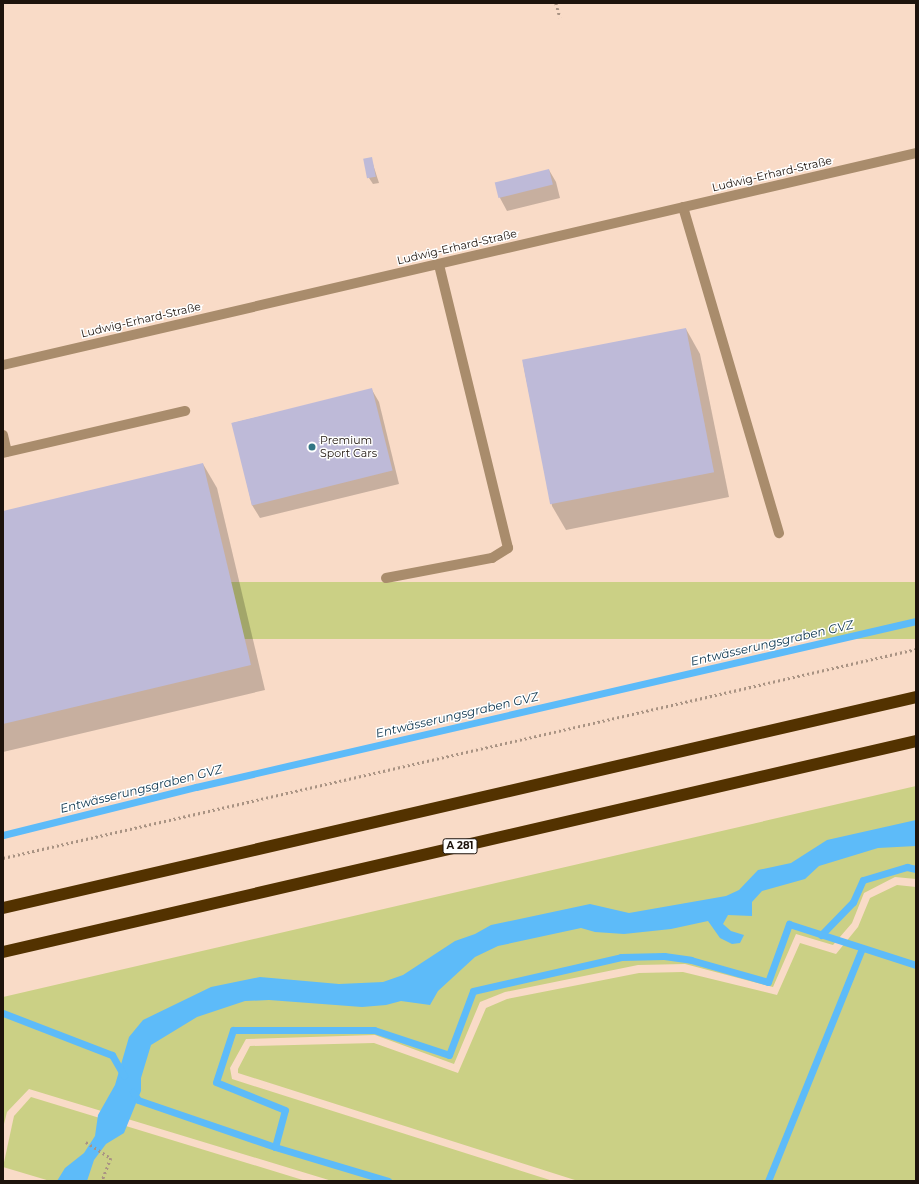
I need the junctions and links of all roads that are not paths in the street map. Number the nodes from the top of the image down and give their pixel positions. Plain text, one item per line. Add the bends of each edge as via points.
1 (916, 152) edge
2 (683, 207) junction
3 (438, 264) junction
4 (3, 365) edge
5 (185, 411) dead end
6 (3, 435) edge
7 (5, 453) edge
8 (779, 533) dead end
9 (386, 578) dead end
10 (916, 697) edge
11 (916, 740) edge
12 (3, 908) edge
13 (3, 952) edge

1 - 2 street, Ludwig-Erhard-Straße
2 - 3 street, Ludwig-Erhard-Straße
2 - 8 street
3 - 4 street, Ludwig-Erhard-Straße
3 - 9 street via 508,548 492,558
5 - 7 street
6 - 7 street
10 - 12 highway
11 - 13 highway, A 281

